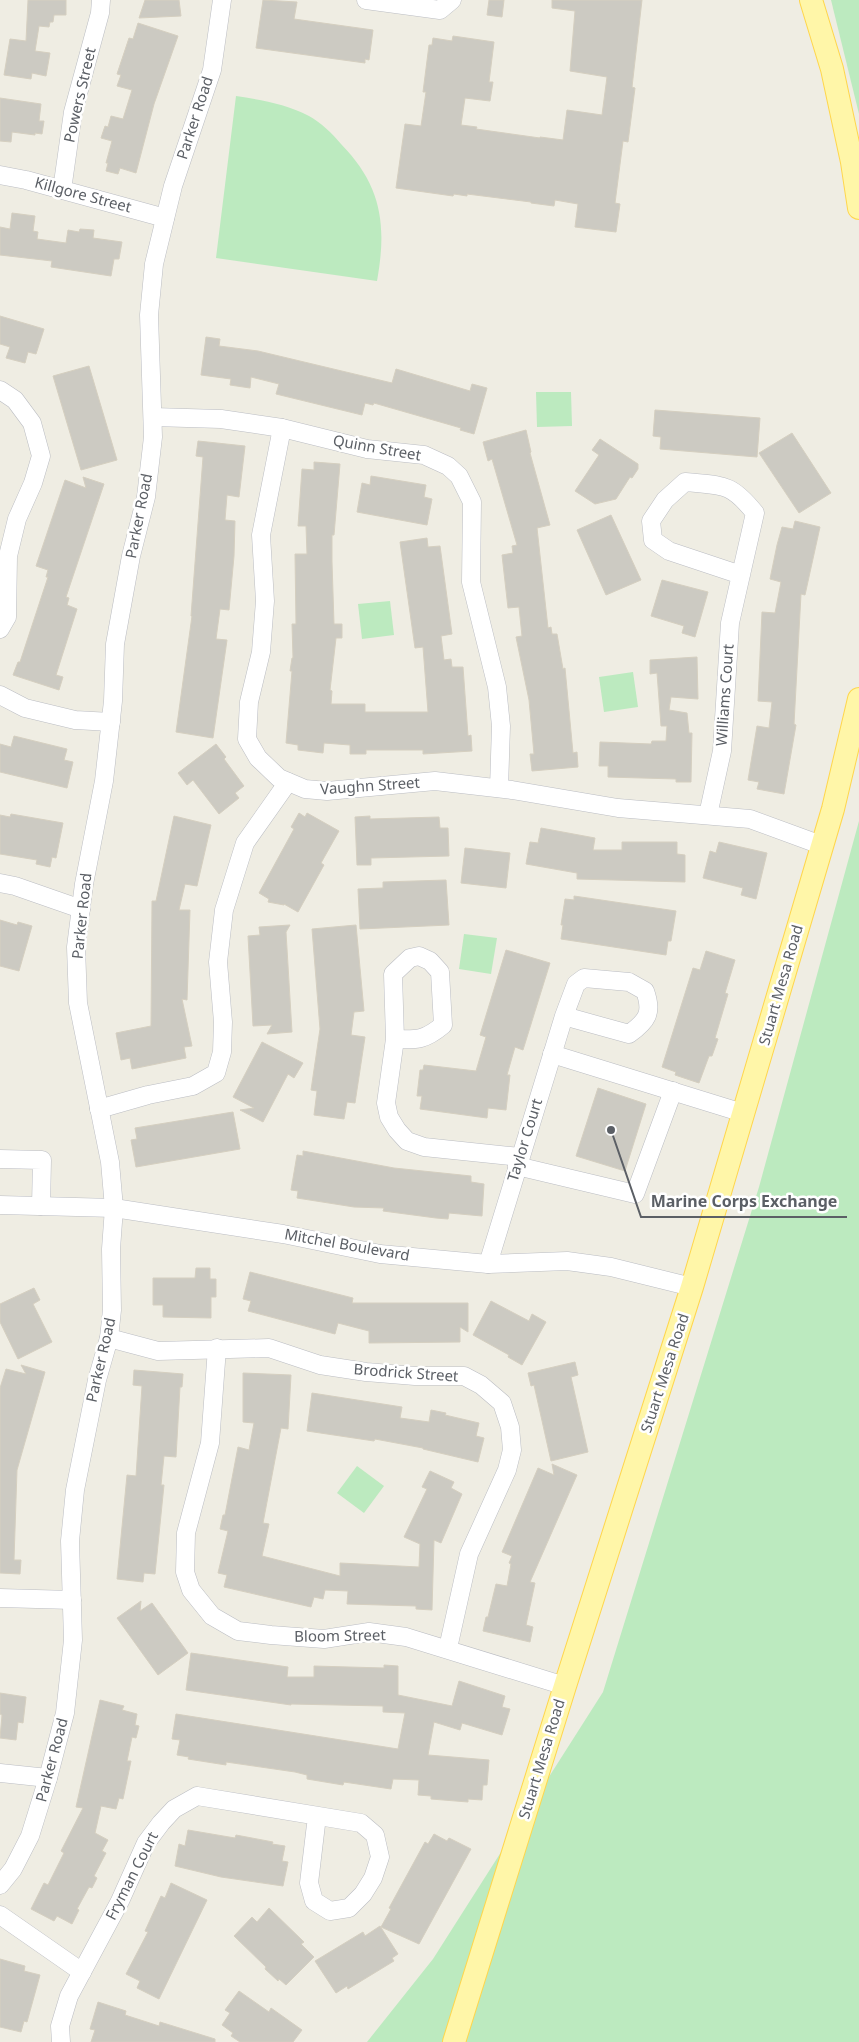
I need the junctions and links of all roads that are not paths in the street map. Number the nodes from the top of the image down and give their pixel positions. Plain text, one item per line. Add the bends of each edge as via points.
1 (101, 0) edge
2 (222, 0) edge
3 (366, 0) edge
4 (452, 0) edge
5 (810, 0) edge
6 (0, 175) edge
7 (62, 190) junction
8 (859, 208) edge
9 (165, 218) junction
10 (0, 390) edge
11 (153, 416) junction
12 (282, 428) junction
13 (741, 576) junction
14 (0, 629) edge
15 (0, 695) edge
16 (859, 699) edge
17 (111, 722) junction
18 (288, 782) junction
19 (499, 788) junction
20 (708, 815) junction
21 (822, 845) junction
22 (0, 883) edge
23 (81, 909) junction
24 (564, 1016) junction
25 (395, 1039) junction
26 (552, 1054) junction
27 (673, 1092) junction
28 (99, 1109) junction
29 (743, 1114) junction
30 (0, 1159) edge
31 (518, 1162) junction
32 (0, 1205) edge
33 (41, 1206) junction
34 (114, 1208) junction
35 (488, 1264) junction
36 (692, 1287) junction
37 (109, 1338) junction
38 (217, 1348) junction
39 (0, 1598) edge
40 (72, 1600) junction
41 (448, 1648) junction
42 (564, 1686) junction
43 (0, 1772) edge
44 (48, 1778) junction
45 (317, 1816) junction
46 (0, 1885) edge
47 (0, 1915) edge
48 (82, 1972) junction
49 (61, 2042) edge
50 (454, 2042) edge

1 - 7 street, Powers Street via 73,112
2 - 9 street, Parker Road via 212,70
3 - 4 street via 440,10
5 - 8 main road via 832,69
6 - 7 street, Killgore Street
7 - 9 street, Killgore Street
9 - 11 street, Parker Road via 154,264 149,315
10 - 14 street via 15,400 32,423 40,456 12,538 8,556 6,618
11 - 12 street, Quinn Street via 220,419
11 - 17 street, Parker Road via 146,497 129,565 115,644
12 - 18 street, Vaughn Street via 261,535 265,601 261,652 249,702 247,739 258,758
12 - 19 street, Quinn Street via 367,449 424,455 448,466 459,476 472,502 471,582 498,687 501,726
13 - 13 street, Williams Court via 669,551 652,540 651,521 664,500 685,482 725,486 740,495 755,513
13 - 20 street, Williams Court via 730,623 722,751
15 - 17 street via 25,708 75,720
16 - 21 main road, Stuart Mesa Road
17 - 23 street, Parker Road via 104,782
18 - 19 street, Vaughn Street via 304,790 327,791 435,781
18 - 28 street via 245,843 224,910 218,962 222,1052 216,1073 193,1086
19 - 20 street, Vaughn Street via 618,808
20 - 21 street, Vaughn Street via 750,820
21 - 29 main road, Stuart Mesa Road
22 - 23 street
23 - 28 street, Parker Road via 76,947 78,1003
24 - 24 street, Taylor Court via 576,984 584,978 629,982 645,991 649,1002 649,1012 642,1024 629,1034
24 - 26 street, Taylor Court
25 - 25 street via 430,1036 443,1025 440,972 430,961 419,956 410,958 393,974
25 - 31 street via 386,1102 389,1117 408,1141 424,1147
26 - 27 street
26 - 31 street, Taylor Court
27 - 29 street
27 - 31 street via 635,1194
28 - 34 street, Parker Road via 110,1162
29 - 36 main road, Stuart Mesa Road
30 - 33 street via 42,1160
31 - 35 street, Taylor Court
32 - 33 street, Mitchel Boulevard
33 - 34 street, Mitchel Boulevard
34 - 35 street, Mitchel Boulevard via 283,1234 380,1254
34 - 37 street, Parker Road
35 - 36 street, Mitchel Boulevard via 567,1261 611,1267
36 - 42 main road, Stuart Mesa Road
37 - 38 street, Brodrick Street via 158,1351
37 - 40 street, Parker Road via 97,1380 75,1490 70,1541
38 - 41 street, Bloom Street via 210,1443 186,1533 185,1572 191,1590 212,1616 238,1630 270,1636 324,1639 369,1632 406,1636
38 - 41 street, Brodrick Street via 269,1348 320,1365 366,1372 464,1376 481,1385 502,1403 510,1427 512,1450 507,1470 469,1554
39 - 40 street
40 - 44 street, Parker Road via 73,1640 65,1713
41 - 42 street, Bloom Street
42 - 50 main road, Stuart Mesa Road
43 - 44 street
44 - 46 street, Parker Road via 30,1836 13,1869
45 - 45 street, Fryman Court via 360,1823 375,1835 380,1856 373,1878 349,1908 330,1911 314,1901 309,1883
45 - 48 street, Fryman Court via 197,1796 174,1808 146,1843 120,1902
47 - 48 street
48 - 49 street, Fryman Court via 69,1996 60,2026

